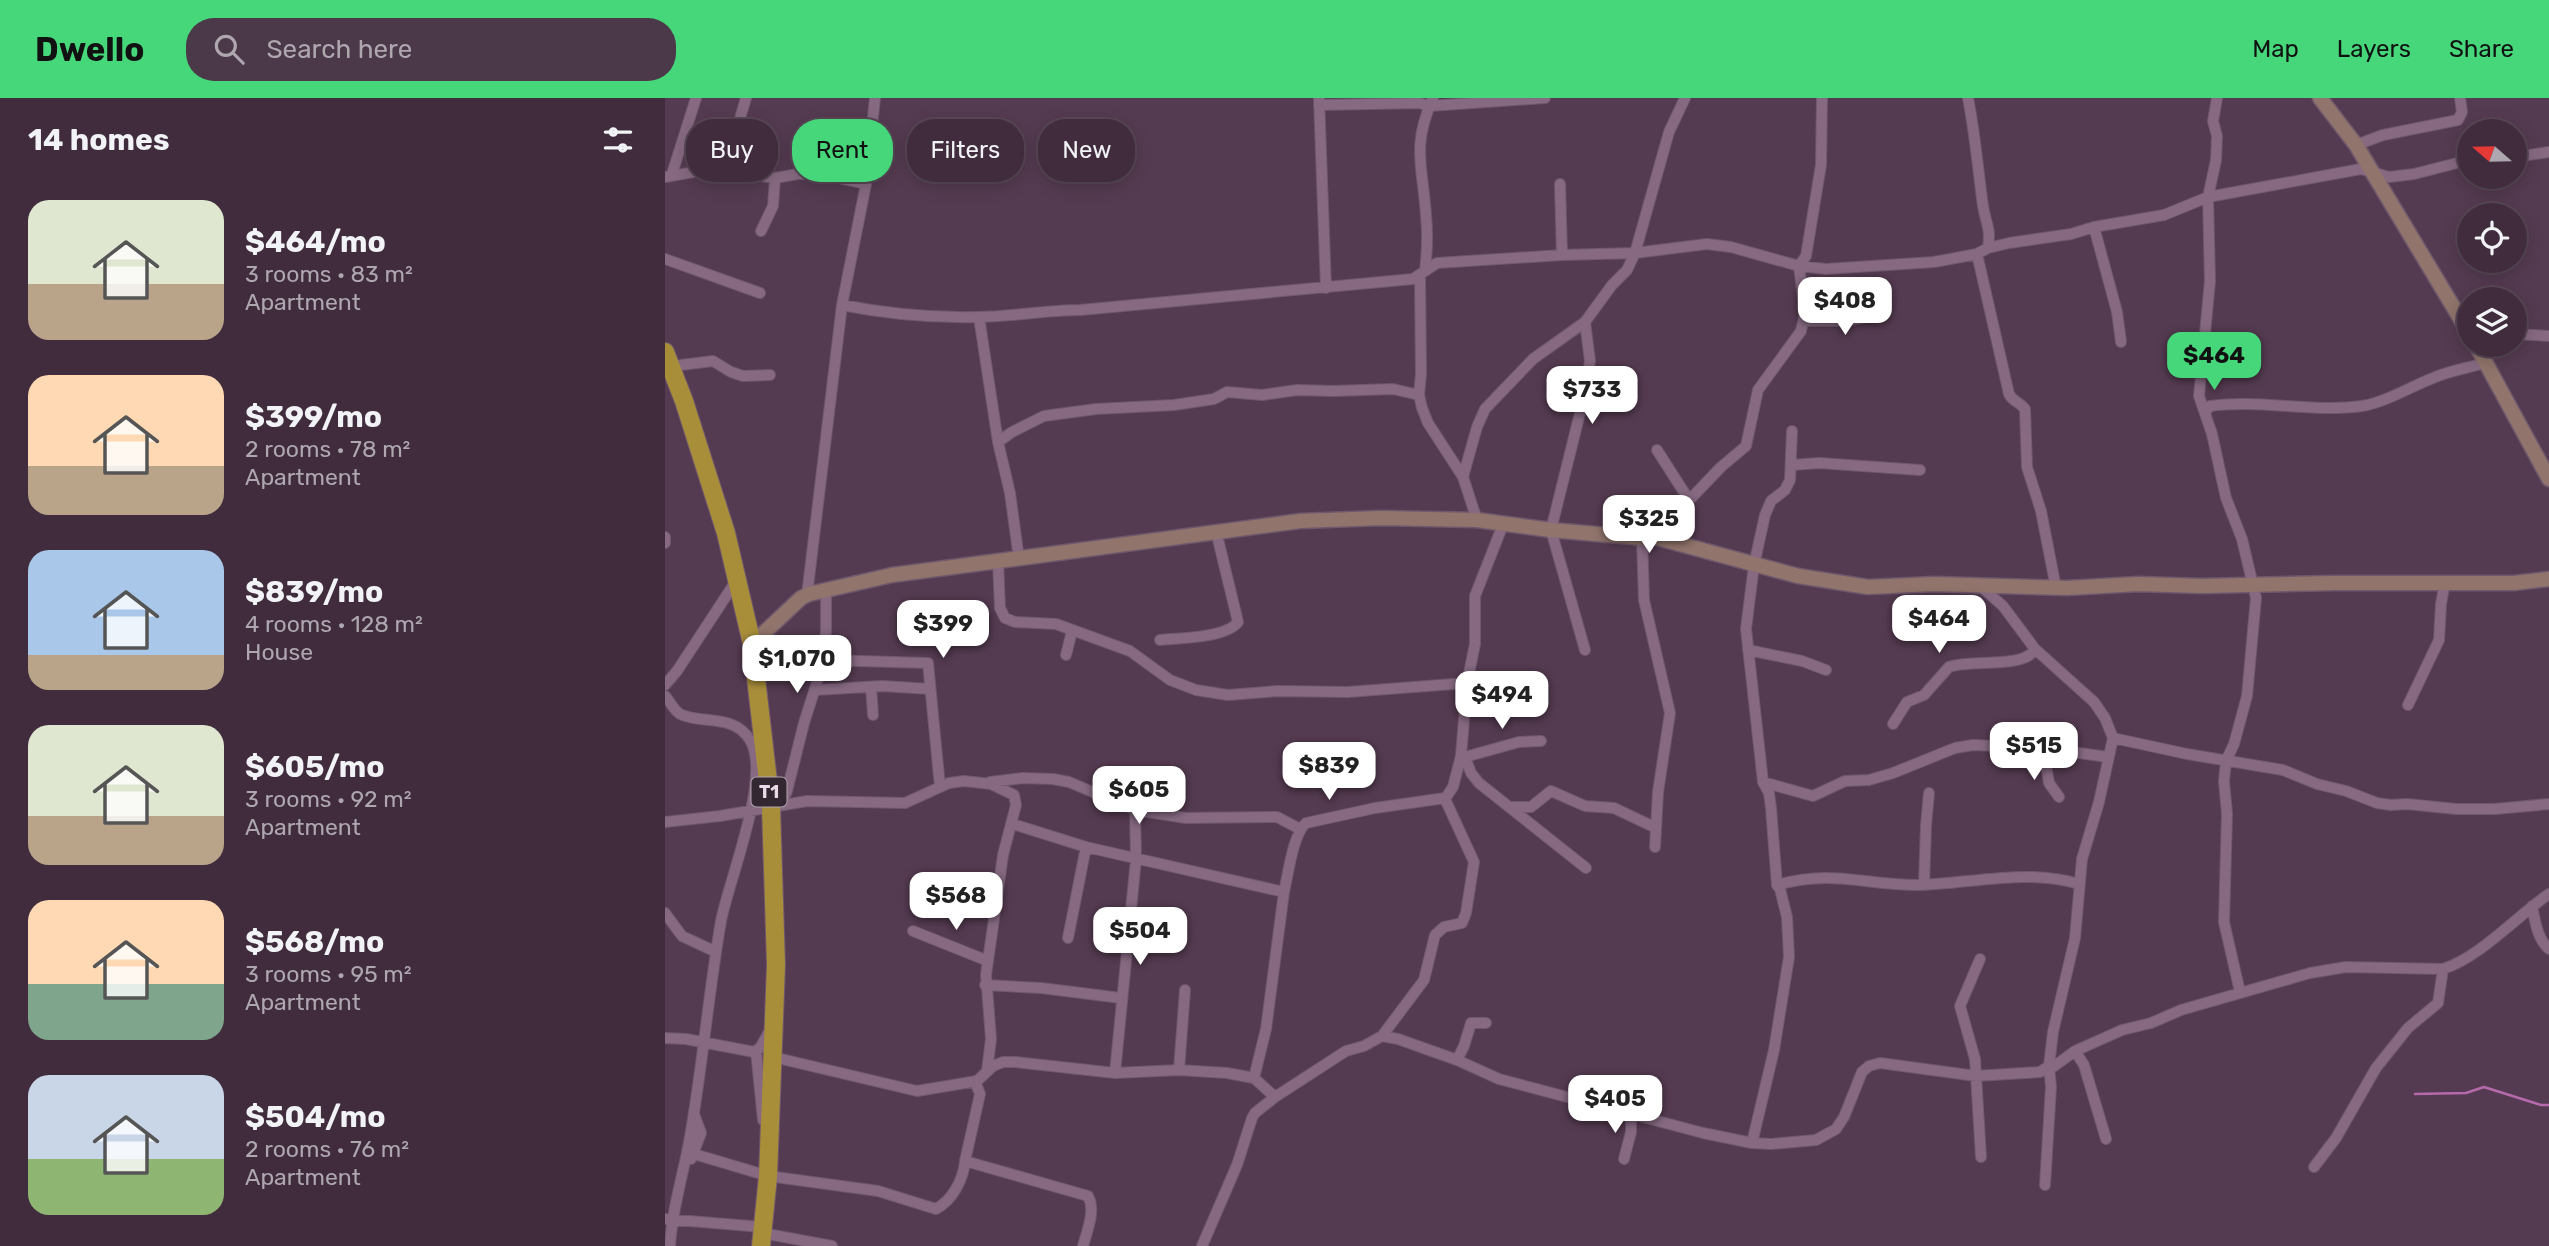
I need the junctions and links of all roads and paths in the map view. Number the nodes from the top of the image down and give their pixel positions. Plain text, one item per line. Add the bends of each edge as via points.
1 (696, 98) edge
2 (746, 98) edge
3 (875, 98) edge
4 (1545, 98) edge
5 (1685, 98) edge
6 (1822, 98) edge
7 (1968, 98) edge
8 (2217, 98) edge
9 (2320, 98) edge
10 (2460, 98) edge
11 (1319, 102) edge
12 (1431, 102) edge
13 (740, 119) edge
14 (2356, 145) junction
15 (2549, 152) edge
16 (2527, 155) edge
17 (2457, 163) edge
18 (686, 172) edge
19 (2373, 172) junction
20 (668, 175) edge
21 (778, 177) edge
22 (775, 182) edge
23 (866, 184) junction
24 (1560, 184) dead end
25 (2208, 197) junction
26 (2094, 227) junction
27 (761, 231) dead end
28 (1988, 248) junction
29 (1635, 253) junction
30 (1977, 254) junction
31 (1562, 255) junction
32 (665, 259) edge
33 (1799, 266) junction
34 (1422, 273) junction
35 (1326, 288) junction
36 (760, 293) dead end
37 (842, 304) junction
38 (2457, 313) edge
39 (1881, 314) dead end
40 (979, 317) junction
41 (1804, 321) junction
42 (1585, 322) junction
43 (2527, 335) edge
44 (2549, 336) edge
45 (2121, 342) dead end
46 (665, 352) edge
47 (2482, 357) edge
48 (2485, 363) junction
49 (669, 370) edge
50 (770, 375) dead end
51 (1419, 395) junction
52 (2206, 411) junction
53 (1792, 431) dead end
54 (998, 442) junction
55 (1657, 450) dead end
56 (1792, 465) junction
57 (1920, 470) dead end
58 (1463, 477) junction
59 (2549, 479) edge
60 (1689, 500) junction
61 (1477, 520) junction
62 (1504, 522) junction
63 (1552, 530) junction
64 (1216, 531) junction
65 (665, 537) edge
66 (1648, 538) junction
67 (665, 543) edge
68 (1019, 559) junction
69 (998, 561) junction
70 (1754, 565) junction
71 (2549, 579) edge
72 (736, 581) junction
73 (2445, 582) junction
74 (1979, 584) junction
75 (2254, 584) junction
76 (2056, 588) junction
77 (826, 590) junction
78 (807, 595) junction
79 (1072, 631) junction
80 (1160, 640) dead end
81 (752, 643) junction
82 (2035, 649) junction
83 (1585, 650) dead end
84 (1748, 650) junction
85 (1066, 655) dead end
86 (824, 660) junction
87 (1826, 670) dead end
88 (1468, 683) junction
89 (665, 685) edge
90 (871, 687) junction
91 (930, 689) junction
92 (814, 690) junction
93 (665, 696) edge
94 (2408, 705) dead end
95 (873, 715) dead end
96 (1893, 724) dead end
97 (2113, 738) junction
98 (1541, 741) dead end
99 (2043, 748) junction
100 (1463, 756) junction
101 (2108, 757) junction
102 (2227, 761) junction
103 (986, 782) junction
104 (1763, 782) junction
105 (940, 787) junction
106 (1929, 793) dead end
107 (2059, 796) dead end
108 (1445, 798) junction
109 (2549, 804) edge
110 (776, 805) junction
111 (1508, 807) junction
112 (1135, 810) junction
113 (750, 811) junction
114 (665, 822) edge
115 (1013, 824) junction
116 (1656, 828) junction
117 (1300, 829) junction
118 (1086, 847) junction
119 (1655, 847) dead end
120 (1136, 859) junction
121 (1586, 869) dead end
122 (2079, 884) junction
123 (1777, 885) junction
124 (1924, 885) junction
125 (1284, 892) junction
126 (2549, 894) edge
127 (2532, 906) junction
128 (665, 913) edge
129 (913, 931) dead end
130 (1068, 938) dead end
131 (2549, 948) edge
132 (716, 951) junction
133 (1980, 959) dead end
134 (988, 961) junction
135 (2443, 969) junction
136 (985, 985) junction
137 (1185, 990) dead end
138 (2240, 992) junction
139 (1121, 998) junction
140 (1486, 1023) dead end
141 (1382, 1036) junction
142 (665, 1038) edge
143 (705, 1044) junction
144 (2075, 1051) junction
145 (764, 1054) junction
146 (1457, 1060) junction
147 (2049, 1066) junction
148 (1179, 1070) junction
149 (986, 1072) junction
150 (1115, 1073) junction
151 (1976, 1076) junction
152 (1254, 1078) junction
153 (975, 1082) junction
154 (1275, 1097) junction
155 (694, 1114) junction
156 (1631, 1114) junction
157 (2106, 1139) dead end
158 (1752, 1143) junction
159 (694, 1154) junction
160 (1981, 1157) dead end
161 (1624, 1159) dead end
162 (965, 1162) junction
163 (2314, 1167) dead end
164 (768, 1176) junction
165 (683, 1177) junction
166 (2045, 1185) dead end
167 (669, 1219) edge
168 (761, 1235) edge
169 (670, 1246) edge
170 (832, 1246) edge
171 (1083, 1246) edge
172 (1202, 1246) edge

1 - 20 street
2 - 13 street
3 - 23 street
4 - 12 street
5 - 29 street via 1668,132
6 - 33 street via 1821,165 1806,256
7 - 28 street via 1990,232
8 - 25 street via 2213,121 2216,160
9 - 14 street
10 - 14 street via 2458,120
11 - 12 street
11 - 35 street
12 - 34 street via 1419,140 1426,216
14 - 19 street
15 - 16 street
17 - 19 street via 2389,177
18 - 20 street
19 - 25 street via 2344,171
19 - 38 street
21 - 23 street via 820,174
22 - 27 street via 773,206
23 - 37 street
24 - 31 street
25 - 26 street via 2164,215
25 - 52 street via 2210,281 2199,396
26 - 28 street
26 - 45 street
28 - 30 street
29 - 31 street
29 - 33 street via 1707,244
29 - 42 street
30 - 33 street via 1843,269
30 - 76 street via 2008,394 2025,409 2027,467
31 - 34 street via 1437,263
32 - 36 street
33 - 41 street
34 - 35 street via 1413,279
34 - 51 street
35 - 40 street
37 - 40 street via 888,314
37 - 78 street
39 - 41 street via 1846,321
40 - 54 street
41 - 60 street via 1758,390 1746,446
42 - 58 street via 1533,359 1485,409
42 - 63 street via 1590,361
43 - 44 street
46 - 49 highway, T1
47 - 48 street
48 - 52 street via 2436,376 2363,406 2227,404
48 - 59 street
49 - 50 street via 713,361 743,376
49 - 72 highway, T1 via 726,533
51 - 54 street via 1393,388 1297,390 1262,396 1227,392 1214,399 1174,405 1044,416
51 - 58 street via 1428,423
52 - 75 street via 2226,498
53 - 56 street
54 - 68 street
55 - 60 street
56 - 57 street
56 - 70 street via 1786,490 1773,498 1768,508
58 - 61 street
60 - 66 street
61 - 62 street
61 - 64 street via 1300,521
62 - 63 street
62 - 88 street via 1475,596 1475,644
63 - 66 street
63 - 83 street
64 - 68 street
64 - 80 street via 1237,624 1221,632
65 - 67 street
66 - 70 street
66 - 116 street via 1644,600 1670,713
68 - 69 street
69 - 77 street
69 - 79 street via 1000,608 1005,618
70 - 74 street via 1868,587
70 - 84 street
71 - 73 street
72 - 81 highway, T1
72 - 89 street
73 - 75 street
73 - 94 street via 2439,640
74 - 76 street
74 - 82 street via 2003,606
75 - 76 street
75 - 102 street via 2247,696
77 - 78 street
77 - 86 street
78 - 81 street
79 - 85 street
79 - 88 street via 1130,651 1175,683 1223,695
81 - 110 highway, T1
82 - 96 street via 2024,659 1949,667 1924,695 1906,704
82 - 97 street via 2094,702
84 - 87 street
84 - 104 street
86 - 91 street via 927,663
86 - 92 street
88 - 100 street
90 - 91 street
90 - 92 street
90 - 95 street
91 - 105 street
92 - 110 street via 787,791
93 - 113 street via 682,715 727,723 749,738 756,769
97 - 101 street
97 - 102 street
98 - 100 street
99 - 101 street
99 - 104 street via 1960,747 1893,773 1845,781 1814,796
99 - 107 street via 2049,783
100 - 108 street
100 - 111 street via 1479,783
101 - 122 street
102 - 109 street via 2283,770 2384,804 2495,809
102 - 138 street via 2224,922
103 - 105 street
103 - 112 street via 1023,778 1069,782
103 - 115 street via 1015,796
104 - 123 street via 1769,793
105 - 110 street via 898,804 807,801
106 - 124 street
108 - 117 street via 1311,821
108 - 141 street via 1474,862 1466,913 1462,923 1436,934 1424,980
110 - 113 street
110 - 145 highway, T1 via 773,1026
111 - 116 street via 1531,807 1551,791 1585,806 1614,808
111 - 121 street
112 - 117 street via 1186,818 1277,817
112 - 120 street
113 - 114 street
113 - 132 street
115 - 118 street
115 - 134 street via 1003,855
116 - 119 street
117 - 125 street
118 - 120 street
118 - 130 street
120 - 125 street
120 - 139 street
122 - 124 street via 2034,878
122 - 147 street via 2075,938 2055,1016
123 - 124 street via 1819,876
123 - 158 street via 1787,917 1789,957
125 - 152 street via 1266,1029
126 - 127 street
127 - 131 street via 2537,929
127 - 135 street via 2462,961
128 - 132 street via 682,936
129 - 134 street
132 - 143 street
133 - 151 street via 1960,1006
134 - 136 street
135 - 138 street via 2346,967
135 - 163 street via 2438,1003 2408,1028 2376,1068
136 - 139 street
136 - 149 street via 991,1039
137 - 148 street
138 - 144 street via 2122,1030
139 - 150 street
140 - 146 street via 1471,1023
141 - 146 street
141 - 154 street via 1346,1051
142 - 143 street
143 - 145 street
143 - 155 street
144 - 147 street
144 - 157 street via 2084,1065
145 - 153 street via 917,1091
145 - 164 highway, T1
146 - 156 street via 1499,1079
147 - 151 street via 2040,1072
147 - 166 street
148 - 150 street
148 - 152 street
149 - 150 street via 999,1063 1015,1062
149 - 153 street
151 - 158 street via 1880,1063 1869,1066 1862,1072 1844,1118 1831,1133 1816,1140
151 - 160 street
152 - 154 street
153 - 162 street via 980,1094
154 - 172 street via 1252,1118
155 - 159 street via 701,1133
155 - 165 street
156 - 158 street
156 - 161 street
159 - 164 street
159 - 165 street
162 - 164 street via 960,1183 936,1209 878,1191
162 - 171 street via 1088,1196 1092,1211
164 - 168 highway, T1
165 - 167 street
167 - 168 street
167 - 169 street
168 - 170 street

